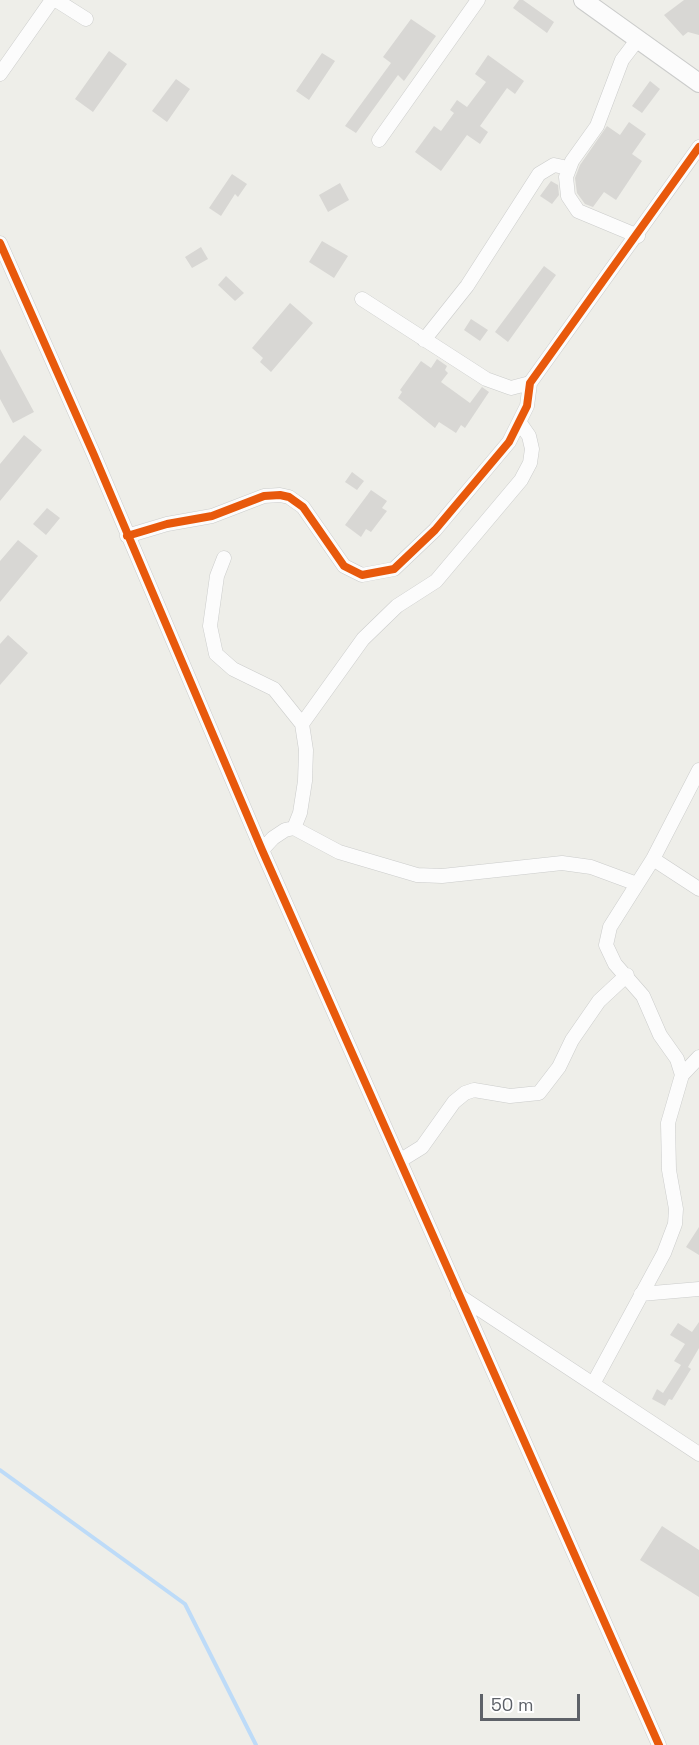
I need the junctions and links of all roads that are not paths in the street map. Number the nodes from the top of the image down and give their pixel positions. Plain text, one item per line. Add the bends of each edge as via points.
1 (54, 0) edge
2 (478, 0) edge
3 (583, 0) edge
4 (86, 19) dead end
5 (638, 39) junction
6 (0, 74) edge
7 (699, 83) edge
8 (379, 140) dead end
9 (699, 147) edge
10 (568, 168) junction
11 (638, 236) junction
12 (0, 243) edge
13 (362, 298) dead end
14 (424, 340) junction
15 (531, 382) junction
16 (520, 423) junction
17 (127, 536) junction
18 (224, 558) dead end
19 (302, 724) junction
20 (699, 770) edge
21 (294, 828) junction
22 (262, 850) junction
23 (653, 859) junction
24 (637, 884) junction
25 (699, 889) edge
26 (627, 975) junction
27 (699, 1056) edge
28 (682, 1075) junction
29 (401, 1160) junction
30 (699, 1289) edge
31 (641, 1293) junction
32 (458, 1294) junction
33 (593, 1383) junction
34 (699, 1454) edge
35 (658, 1745) edge

1 - 4 street
1 - 6 street
2 - 8 street
3 - 5 street
5 - 7 street
5 - 10 street via 622,60 597,126
9 - 11 street
10 - 11 street via 568,196 578,211
10 - 14 street via 554,165 539,174 497,243
11 - 15 street
12 - 17 street
13 - 14 street
14 - 15 street via 493,382 511,388
15 - 16 street
16 - 17 street via 473,487 435,530 394,569 379,574 362,574 344,566 303,507 280,495 264,496 212,516
16 - 19 street via 532,449 530,463 516,487 436,581 397,606 363,639
17 - 22 street
18 - 19 street via 217,576 210,626 216,654 233,669 274,688
19 - 21 street via 305,781
20 - 23 street
21 - 22 street via 273,838
21 - 24 street via 339,852 417,875 442,876 561,863 591,867
22 - 29 street
23 - 24 street
23 - 25 street
24 - 26 street via 610,927 606,945 615,964
26 - 28 street via 644,996
26 - 29 street via 599,1001 539,1093 465,1093 422,1147
27 - 28 street
28 - 31 street via 668,1124 675,1224
29 - 32 street
30 - 31 street
31 - 33 street
32 - 33 street
32 - 35 street
33 - 34 street

